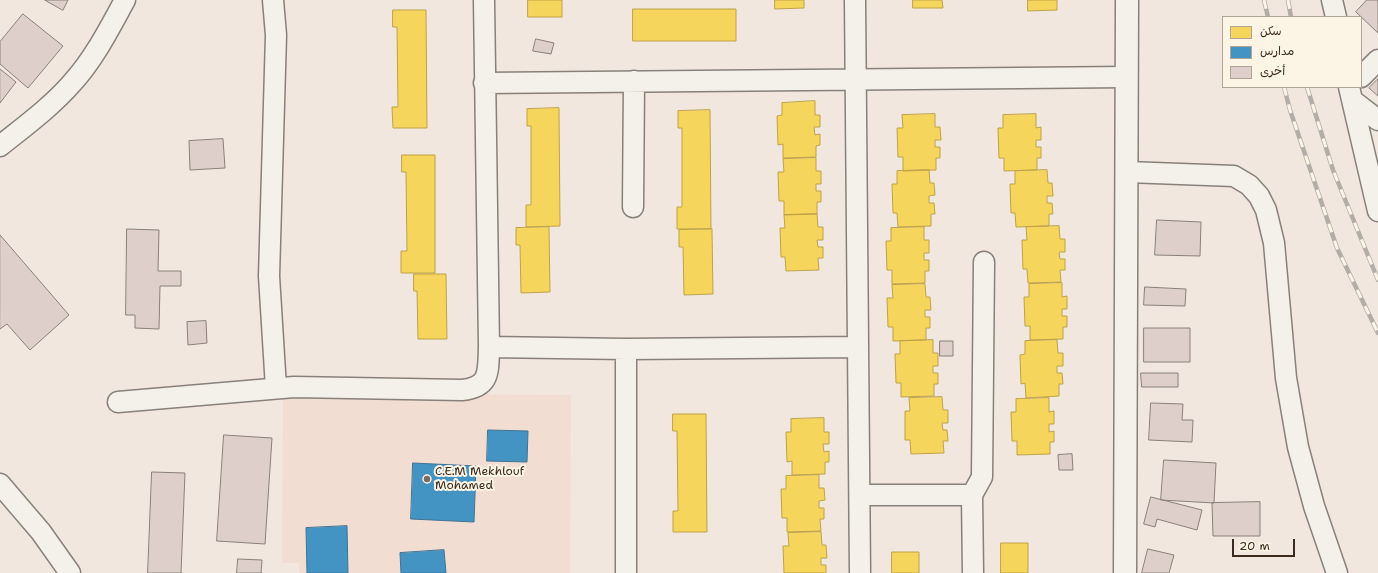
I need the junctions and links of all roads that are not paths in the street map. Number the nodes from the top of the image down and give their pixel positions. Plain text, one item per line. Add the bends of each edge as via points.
1 (125, 0) edge
2 (273, 0) edge
3 (484, 0) edge
4 (855, 0) edge
5 (1127, 0) edge
6 (1332, 0) edge
7 (1336, 16) edge
8 (1378, 60) edge
9 (1126, 77) junction
10 (1362, 78) edge
11 (855, 79) junction
12 (634, 81) junction
13 (484, 83) junction
14 (1353, 88) edge
15 (1378, 120) edge
16 (0, 146) edge
17 (1127, 172) junction
18 (633, 207) dead end
19 (1378, 211) edge
20 (984, 262) dead end
21 (489, 347) junction
22 (858, 348) junction
23 (626, 349) junction
24 (276, 388) junction
25 (118, 402) dead end
26 (0, 484) edge
27 (860, 495) junction
28 (972, 495) junction
29 (70, 573) edge
30 (626, 573) edge
31 (860, 573) edge
32 (973, 573) edge
33 (1125, 573) edge
34 (1337, 573) edge

1 - 16 street via 92,58 73,83 49,107
2 - 24 street via 276,50 269,276
3 - 13 street
4 - 11 street
5 - 9 main road
6 - 7 street
8 - 10 street
9 - 11 street
9 - 17 main road
11 - 12 street
11 - 22 street
12 - 13 street
12 - 18 street
13 - 21 street
14 - 15 street
14 - 19 street via 1369,178
17 - 33 main road
17 - 34 street via 1234,176 1259,196 1266,210 1274,243 1286,378 1298,447 1314,506
20 - 28 street via 982,477
21 - 23 street
21 - 24 street via 488,372 480,385 472,389
22 - 23 street
22 - 27 street
23 - 30 street
24 - 25 street
26 - 29 street via 41,532
27 - 28 street
27 - 31 street
28 - 32 street

